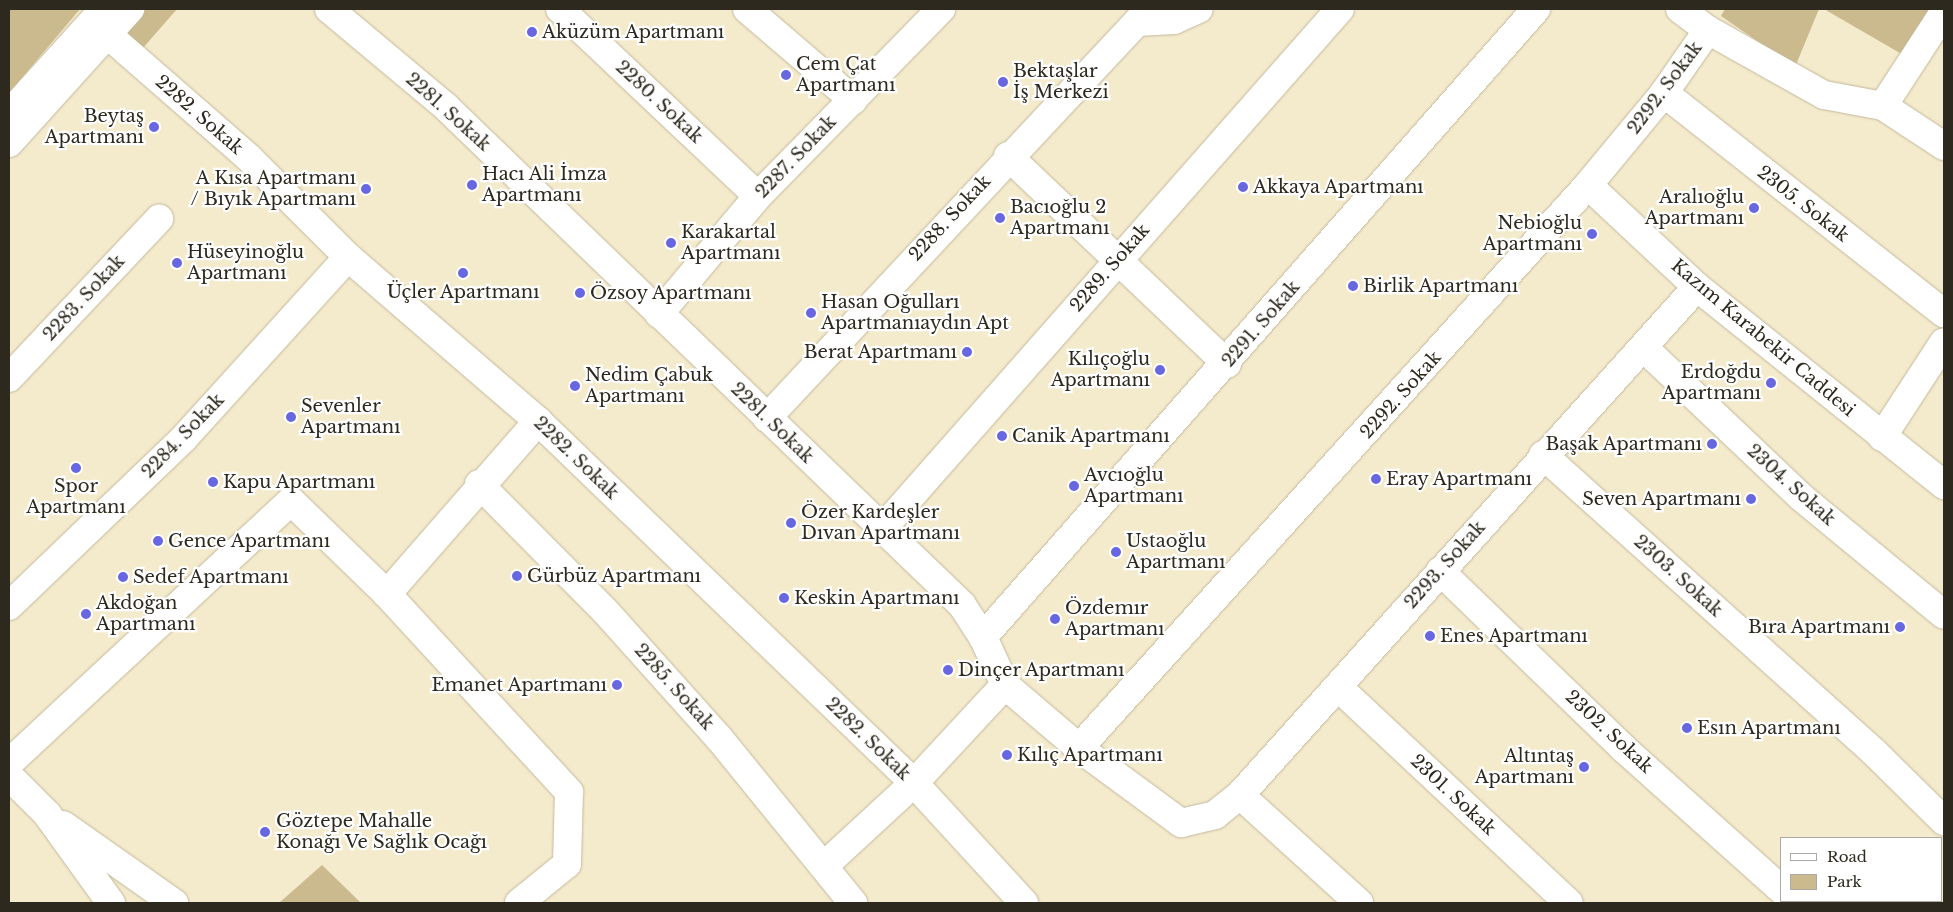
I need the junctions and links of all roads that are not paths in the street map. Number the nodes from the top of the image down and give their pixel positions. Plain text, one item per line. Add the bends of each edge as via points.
1 (130, 9) edge
2 (329, 9) edge
3 (560, 9) edge
4 (747, 9) edge
5 (1199, 9) edge
6 (1340, 9) edge
7 (1536, 9) edge
8 (1680, 9) edge
9 (930, 12) edge
10 (1944, 12) edge
11 (1130, 16) edge
12 (106, 22) edge
13 (1708, 30) junction
14 (1664, 93) junction
15 (853, 100) junction
16 (1883, 106) junction
17 (9, 114) edge
18 (9, 143) edge
19 (1944, 146) edge
20 (1008, 156) junction
21 (1588, 184) junction
22 (758, 196) junction
23 (159, 218) dead end
24 (348, 257) junction
25 (1116, 261) junction
26 (1697, 287) junction
27 (1944, 313) edge
28 (659, 314) junction
29 (1944, 342) edge
30 (1644, 348) junction
31 (1227, 364) junction
32 (9, 378) edge
33 (767, 418) junction
34 (538, 421) junction
35 (1882, 437) junction
36 (1543, 455) junction
37 (480, 484) junction
38 (1944, 484) edge
39 (882, 529) junction
40 (1440, 570) junction
41 (387, 594) junction
42 (9, 606) edge
43 (1944, 615) edge
44 (983, 637) junction
45 (1005, 685) junction
46 (1338, 687) junction
47 (1079, 748) junction
48 (9, 763) edge
49 (9, 776) edge
50 (914, 783) junction
51 (1240, 795) junction
52 (47, 814) junction
53 (1944, 821) edge
54 (1181, 823) joint
55 (825, 865) junction
56 (1780, 888) edge
57 (111, 903) edge
58 (174, 903) edge
59 (520, 903) edge
60 (853, 903) edge
61 (1024, 903) edge
62 (1359, 903) edge
63 (1569, 903) edge

1 - 12 street
2 - 28 street, 2281. Sokak via 446,107
3 - 22 street, 2280. Sokak
4 - 15 street
5 - 11 street, 2288. Sokak via 1174,20
6 - 25 street, 2289. Sokak
7 - 31 street, 2291. Sokak
8 - 13 street
9 - 15 street, 2287. Sokak
10 - 16 street
11 - 20 street, 2288. Sokak
12 - 17 street
12 - 18 street
12 - 24 street, 2282. Sokak
13 - 14 street, 2292. Sokak
13 - 16 street via 1824,95
14 - 21 street, 2292. Sokak
14 - 27 street, 2305. Sokak
15 - 22 street, 2287. Sokak
16 - 19 street
20 - 25 street
20 - 33 street, 2288. Sokak
21 - 26 street, Kazım Karabekir Caddesi
21 - 47 street, 2292. Sokak
22 - 28 street, 2287. Sokak
23 - 32 street, 2283. Sokak
24 - 34 street, 2282. Sokak
24 - 42 street, 2284. Sokak via 184,438
25 - 31 street
25 - 39 street, 2289. Sokak
26 - 30 street, 2293. Sokak
26 - 35 street, Kazım Karabekir Caddesi
28 - 33 street, 2281. Sokak
29 - 35 street
30 - 36 street, 2293. Sokak
30 - 43 street, 2304. Sokak via 1800,497
31 - 44 street, 2291. Sokak
33 - 39 street, 2281. Sokak
34 - 37 street
34 - 50 street, 2282. Sokak
35 - 38 street, Kazım Karabekir Caddesi
36 - 40 street, 2293. Sokak
36 - 53 street, 2303. Sokak via 1875,753
37 - 41 street
37 - 55 street, 2285. Sokak via 605,611
39 - 44 street, 2281. Sokak via 962,605
40 - 46 street, 2293. Sokak
40 - 56 street, 2302. Sokak via 1622,748
41 - 48 street via 291,501
41 - 59 street via 569,792 567,864
44 - 45 street, 2281. Sokak
45 - 47 street, 2281. Sokak
45 - 50 street
46 - 51 street, 2293. Sokak
46 - 63 street, 2301. Sokak
47 - 54 street, 2281. Sokak
49 - 52 street
50 - 55 street
50 - 61 street, 2282. Sokak
51 - 54 street, 2293. Sokak via 1215,815
51 - 62 street
52 - 57 street
52 - 58 street
55 - 60 street, 2285. Sokak

